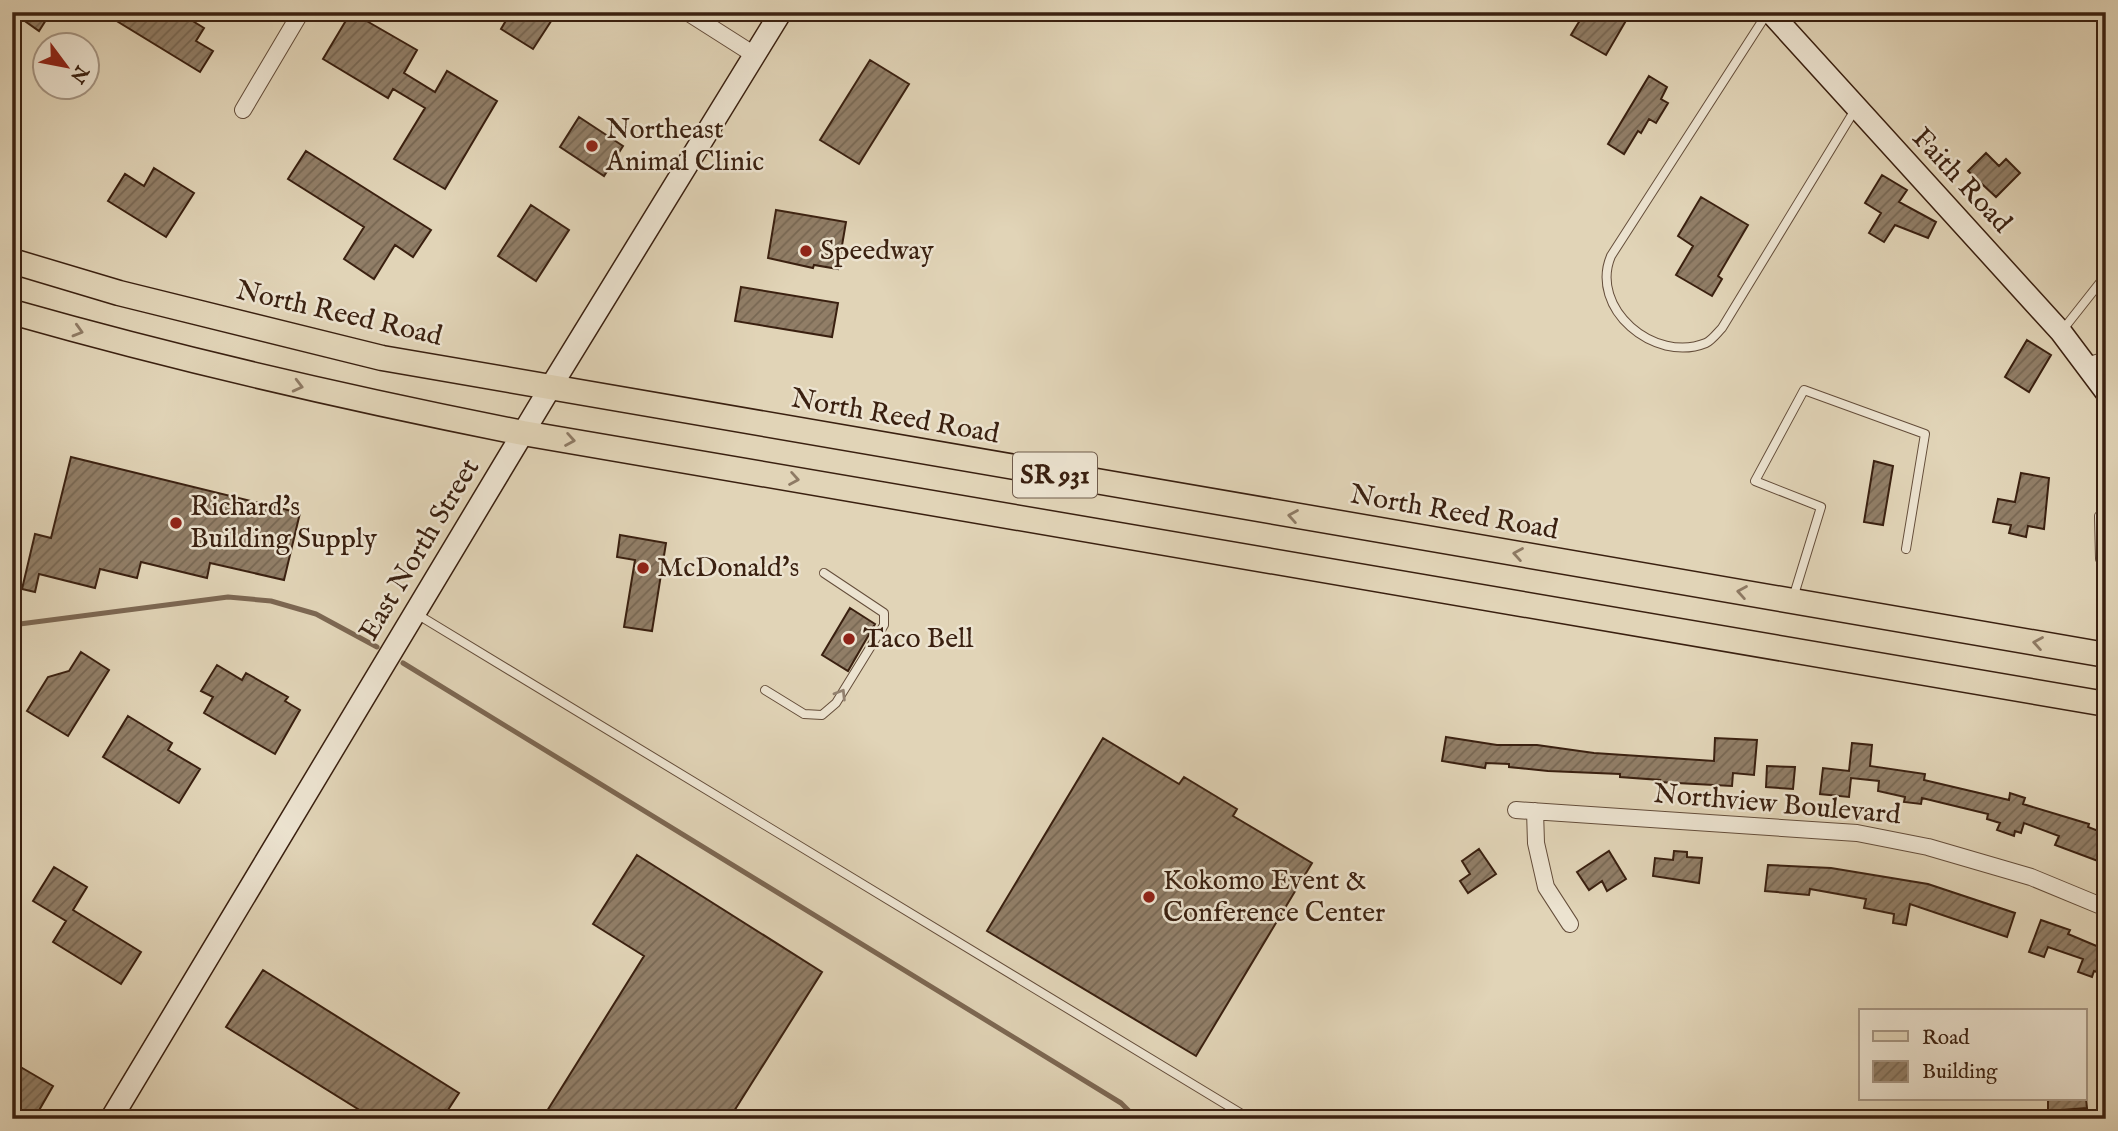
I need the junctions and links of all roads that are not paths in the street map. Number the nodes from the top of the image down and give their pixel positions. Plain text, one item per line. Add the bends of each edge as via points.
1 (301, 12) edge
2 (687, 12) edge
3 (781, 12) edge
4 (1769, 12) edge
5 (753, 54) junction
6 (1856, 108) junction
7 (243, 110) dead end
8 (12, 261) edge
9 (2106, 275) edge
10 (12, 312) edge
11 (2062, 332) junction
12 (2096, 359) edge
13 (550, 388) junction
14 (2106, 392) edge
15 (523, 433) junction
16 (2099, 516) dead end
17 (1906, 549) dead end
18 (2106, 561) edge
19 (824, 573) dead end
20 (1792, 601) junction
21 (415, 613) junction
22 (2106, 654) edge
23 (765, 690) dead end
24 (2106, 704) edge
25 (1517, 810) dead end
26 (1535, 811) junction
27 (2106, 908) edge
28 (1570, 924) dead end
29 (111, 1119) edge
30 (1250, 1119) edge

1 - 7 street
2 - 5 street
3 - 5 street, East North Street
4 - 6 street, Faith Road
4 - 6 lane via 1611,256 1605,282 1615,311 1658,343 1688,347 1708,342 1722,328
5 - 13 street, East North Street
6 - 11 street, Faith Road
8 - 13 main road, North Reed Road / SR 931 via 119,293 382,358
9 - 11 lane
10 -> 15 main road, SR 931 via 339,396
11 - 12 street, Faith Road
12 - 14 street, Faith Road
13 - 15 street, East North Street
20 -> 13 main road, North Reed Road / SR 931
15 - 21 street, East North Street
15 -> 24 main road, SR 931
16 - 18 lane via 2100,559
17 - 20 lane via 1925,434 1804,390 1755,481 1821,507
23 -> 19 lane via 804,714 822,715 836,703 884,625 884,613 874,604
22 -> 20 main road, North Reed Road / SR 931
21 - 29 street, East North Street
21 - 30 lane
25 - 26 street, Northview Boulevard
26 - 27 street, Northview Boulevard via 1857,833 1928,846 2031,877
26 - 28 street via 1536,843 1546,887

